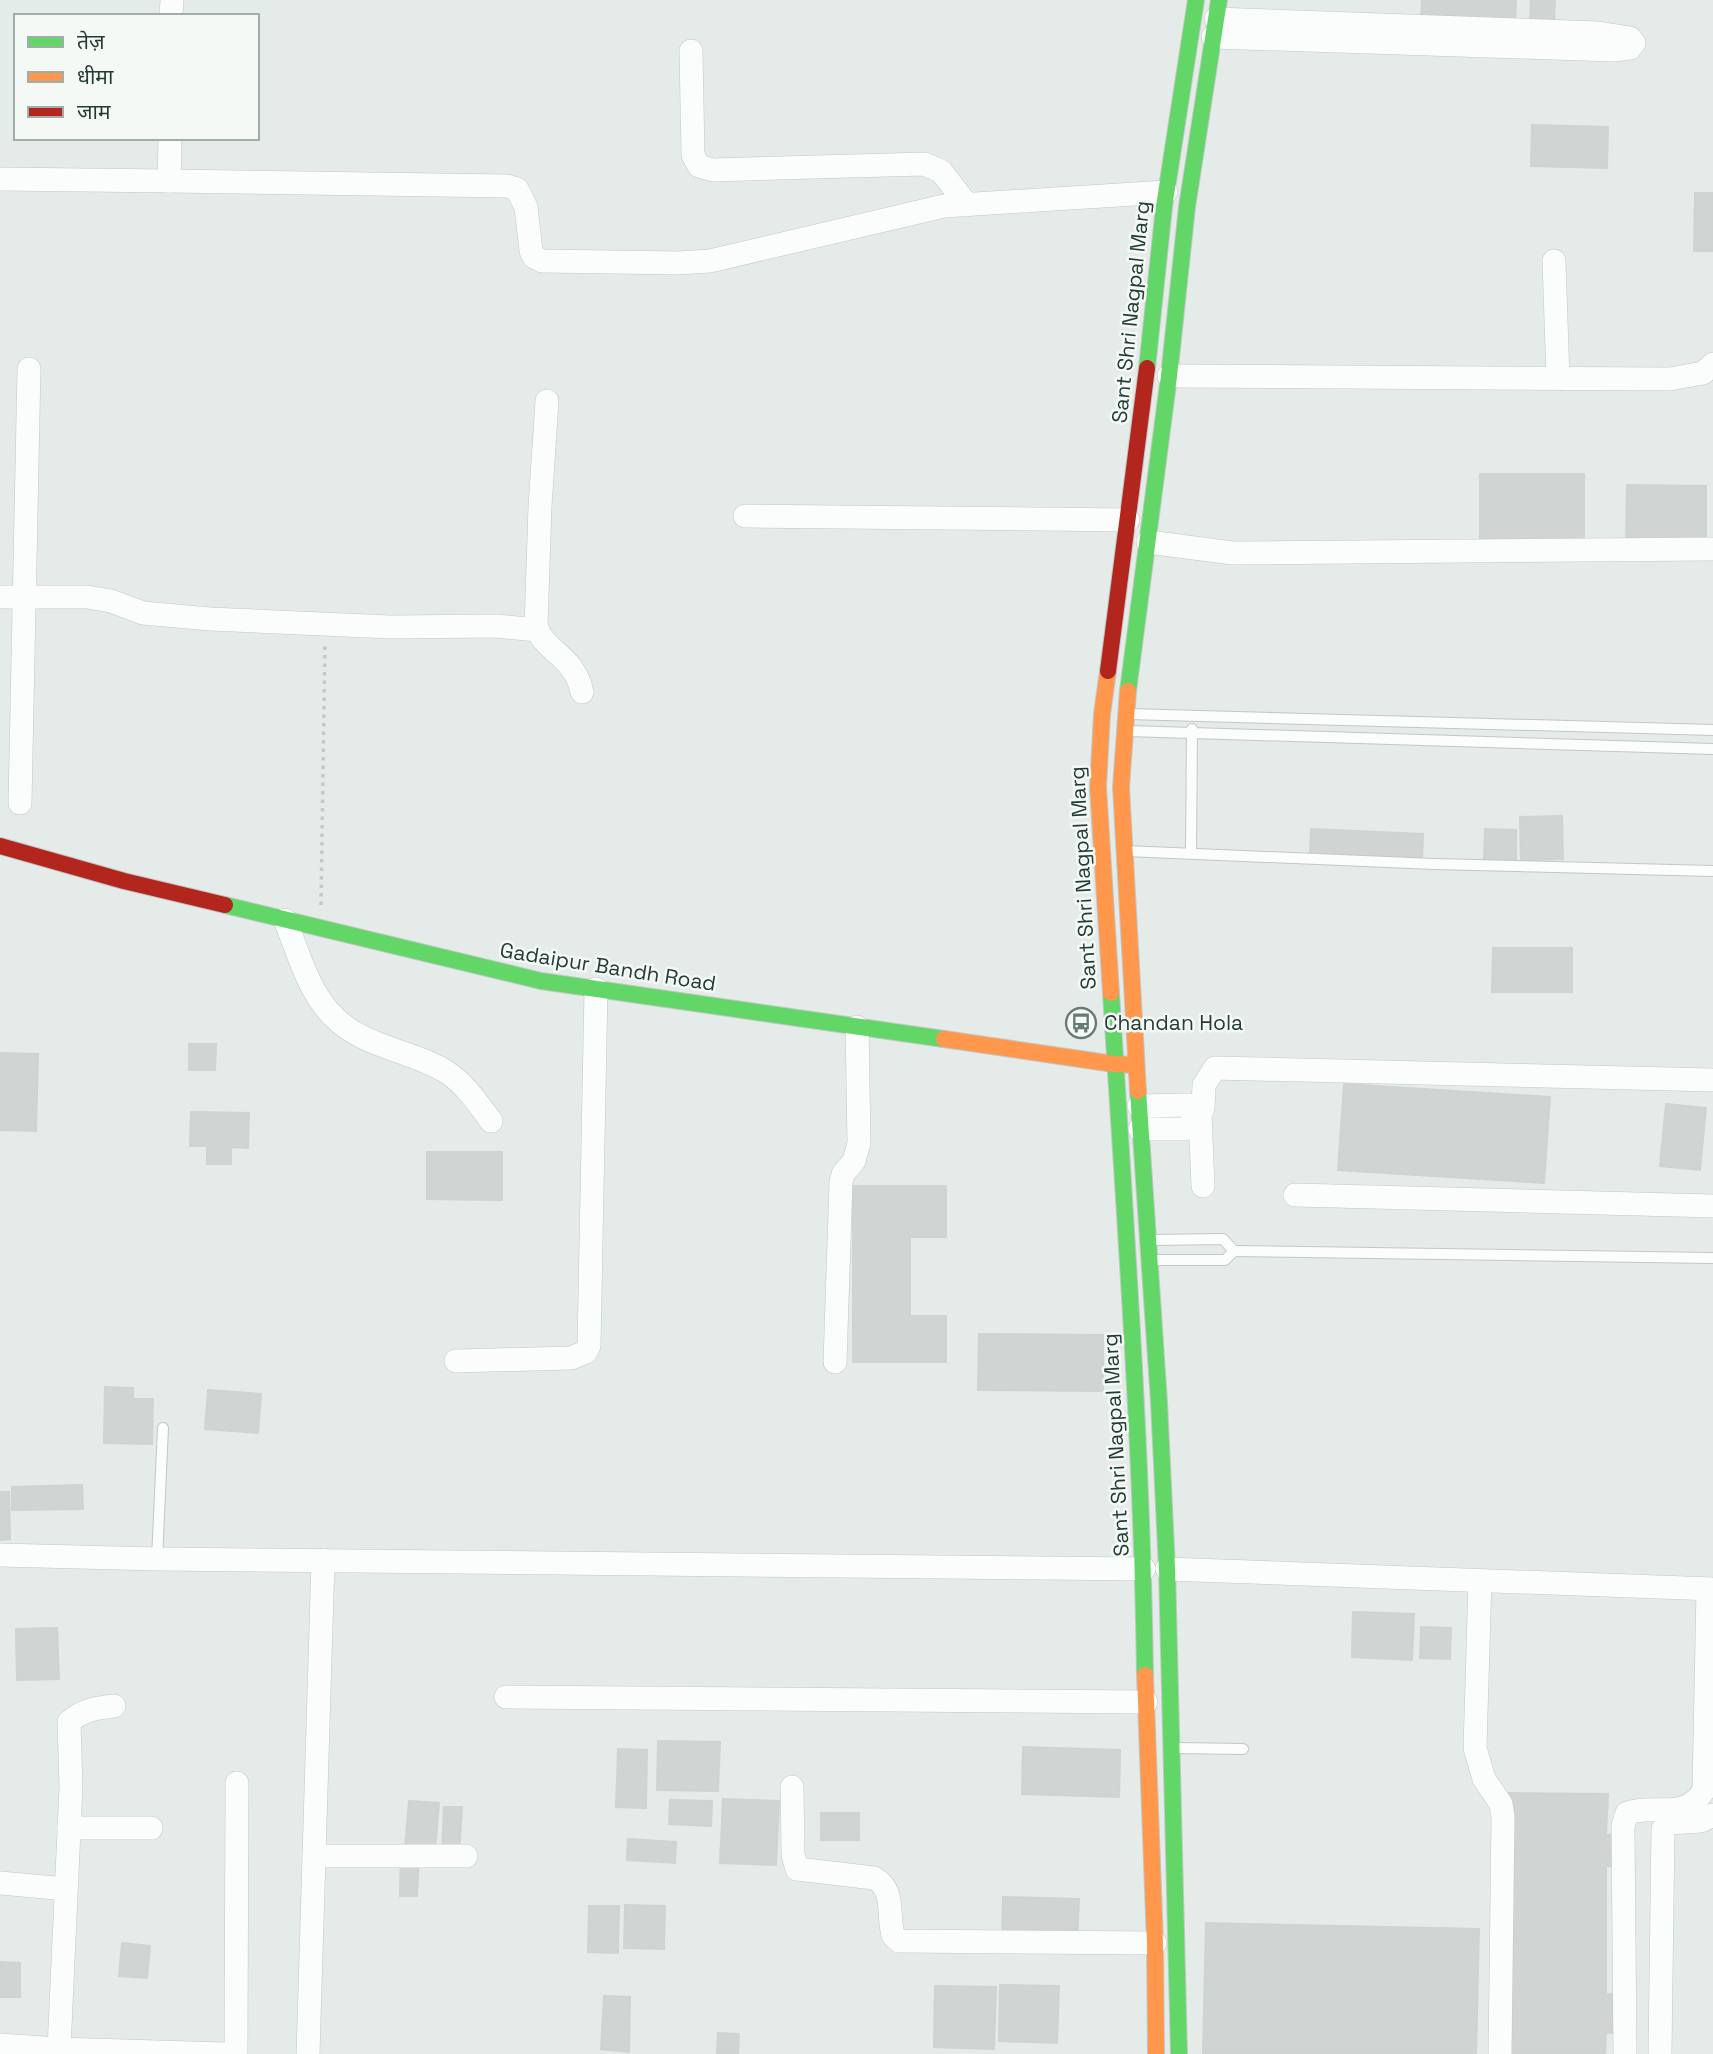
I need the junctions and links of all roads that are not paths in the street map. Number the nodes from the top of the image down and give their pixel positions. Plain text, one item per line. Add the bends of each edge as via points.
1 (1196, 0) edge
2 (1216, 19) edge
3 (691, 51) dead end
4 (170, 140) edge
5 (0, 179) edge
6 (169, 181) junction
7 (1166, 192) junction
8 (967, 205) junction
9 (1554, 261) dead end
10 (1713, 364) edge
11 (29, 369) dead end
12 (1169, 376) junction
13 (1558, 379) junction
14 (547, 401) dead end
15 (745, 516) dead end
16 (1128, 520) junction
17 (1148, 542) junction
18 (1713, 549) edge
19 (0, 597) edge
20 (25, 597) junction
21 (537, 630) junction
22 (582, 692) dead end
23 (1125, 714) junction
24 (1193, 716) junction
25 (1713, 730) edge
26 (1124, 731) junction
27 (1192, 733) junction
28 (1713, 749) edge
29 (20, 803) dead end
30 (0, 846) edge
31 (1123, 851) junction
32 (1191, 853) junction
33 (1713, 871) edge
34 (285, 920) junction
35 (596, 989) junction
36 (856, 1027) junction
37 (1114, 1064) junction
38 (1136, 1065) junction
39 (1713, 1080) edge
40 (1197, 1114) junction
41 (1139, 1117) junction
42 (491, 1121) dead end
43 (1203, 1186) dead end
44 (1295, 1195) dead end
45 (1713, 1206) edge
46 (1148, 1240) junction
47 (1234, 1251) junction
48 (1713, 1258) edge
49 (1149, 1260) junction
50 (456, 1360) dead end
51 (835, 1362) dead end
52 (163, 1427) dead end
53 (0, 1555) edge
54 (157, 1559) junction
55 (323, 1560) junction
56 (1155, 1569) junction
57 (1480, 1581) junction
58 (1711, 1589) edge
59 (506, 1697) dead end
60 (1146, 1702) junction
61 (114, 1706) dead end
62 (1173, 1748) junction
63 (1243, 1749) dead end
64 (237, 1783) dead end
65 (792, 1787) dead end
66 (1713, 1815) edge
67 (69, 1828) junction
68 (151, 1828) dead end
69 (314, 1856) junction
70 (466, 1856) dead end
71 (0, 1883) edge
72 (66, 1889) junction
73 (1155, 1943) junction
74 (0, 2045) edge
75 (60, 2049) junction
76 (223, 2054) edge
77 (236, 2054) edge
78 (308, 2054) edge
79 (1156, 2054) edge
80 (1179, 2054) edge
81 (1500, 2054) edge
82 (1625, 2054) edge
83 (1660, 2054) edge

1 - 7 main road, Sant Shri Nagpal Marg
2 - 2 street via 1598,33 1630,38 1634,43 1613,50
2 - 12 main road, Sant Shri Nagpal Marg via 1187,207
3 - 8 street via 692,155 699,166 713,170 924,164 941,171
4 - 6 street
5 - 6 street
6 - 8 street via 507,186 517,189 523,198 531,250 542,261 709,261 944,206
7 - 8 street
7 - 16 main road, Sant Shri Nagpal Marg
9 - 13 street
10 - 13 street via 1703,373 1670,379
11 - 20 street
12 - 13 street
12 - 17 main road, Sant Shri Nagpal Marg
14 - 21 street
15 - 16 street
16 - 37 main road, Sant Shri Nagpal Marg via 1102,714 1098,787
17 - 18 street via 1233,553
17 - 23 main road, Sant Shri Nagpal Marg
19 - 20 street
20 - 21 street via 103,599 151,614 209,620
20 - 29 street
21 - 22 street via 569,663
23 - 24 lane
23 - 26 main road, Sant Shri Nagpal Marg
24 - 25 lane
24 - 27 lane
26 - 27 lane
26 - 31 main road, Sant Shri Nagpal Marg
27 - 28 lane
27 - 32 lane
30 - 34 main road, Gadaipur Bandh Road
31 - 32 lane
31 - 38 main road, Sant Shri Nagpal Marg
32 - 33 lane
34 - 35 main road, Gadaipur Bandh Road via 541,982
34 - 42 street via 315,991 334,1018 349,1030 447,1072
35 - 36 main road, Gadaipur Bandh Road
35 - 50 street via 589,1346 571,1358
36 - 37 main road, Gadaipur Bandh Road
36 - 51 street via 860,1125 854,1161 841,1182
37 - 38 main road, Gadaipur Bandh Road
37 - 56 main road, Sant Shri Nagpal Marg via 1136,1404
38 - 41 main road, Sant Shri Nagpal Marg
39 - 40 street via 1215,1068 1204,1085 1203,1108
40 - 41 street via 1181,1104
40 - 43 street
41 - 46 main road, Sant Shri Nagpal Marg
44 - 45 street
46 - 47 lane via 1223,1239
46 - 49 main road, Sant Shri Nagpal Marg
47 - 48 lane
47 - 49 lane via 1225,1260
49 - 56 main road, Sant Shri Nagpal Marg via 1159,1402
52 - 54 lane
53 - 54 street
54 - 55 street
55 - 56 street
55 - 69 street
56 - 57 street
56 - 60 main road, Sant Shri Nagpal Marg
56 - 62 main road, Sant Shri Nagpal Marg
57 - 58 street
57 - 81 street via 1475,1748 1503,1816
58 - 82 street via 1704,1790 1684,1808 1627,1813 1623,1826
59 - 60 street
60 - 73 main road, Sant Shri Nagpal Marg
61 - 67 street via 78,1713 69,1722
62 - 63 lane
62 - 80 main road, Sant Shri Nagpal Marg
64 - 77 street
65 - 73 street via 797,1869 880,1881 890,1903 893,1935 899,1941
66 - 83 street via 1701,1821 1668,1823 1663,1829
67 - 68 street
67 - 72 street
69 - 70 street
69 - 78 street
71 - 72 street
72 - 75 street
73 - 79 main road, Sant Shri Nagpal Marg
74 - 75 street
75 - 76 street

